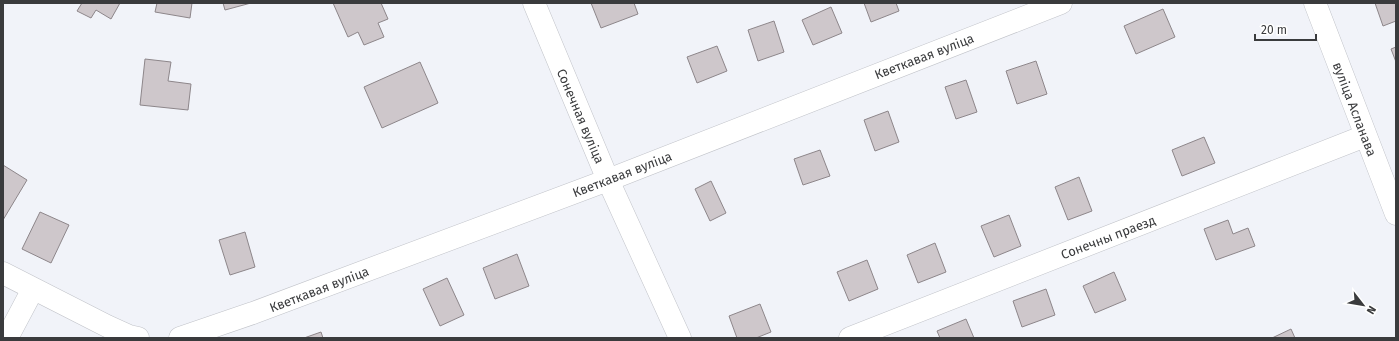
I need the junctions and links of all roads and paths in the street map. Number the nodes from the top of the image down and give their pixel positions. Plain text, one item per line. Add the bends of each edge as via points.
1 (534, 3) edge
2 (1060, 3) edge
3 (1315, 3) edge
4 (1365, 136) junction
5 (608, 180) junction
6 (1396, 214) edge
7 (3, 273) edge
8 (33, 289) junction
9 (7, 338) edge
10 (138, 338) edge
11 (180, 338) edge
12 (680, 338) edge
13 (850, 338) edge

1 - 5 street, Сонечная вуліца
2 - 5 street, Кветкавая вуліца
3 - 4 street, вуліца Асланава
4 - 6 street, вуліца Асланава
4 - 13 street, Сонечны праезд
5 - 11 street, Кветкавая вуліца
5 - 12 street, Сонечная вуліца
7 - 8 street
8 - 9 street
8 - 10 street via 107,326

